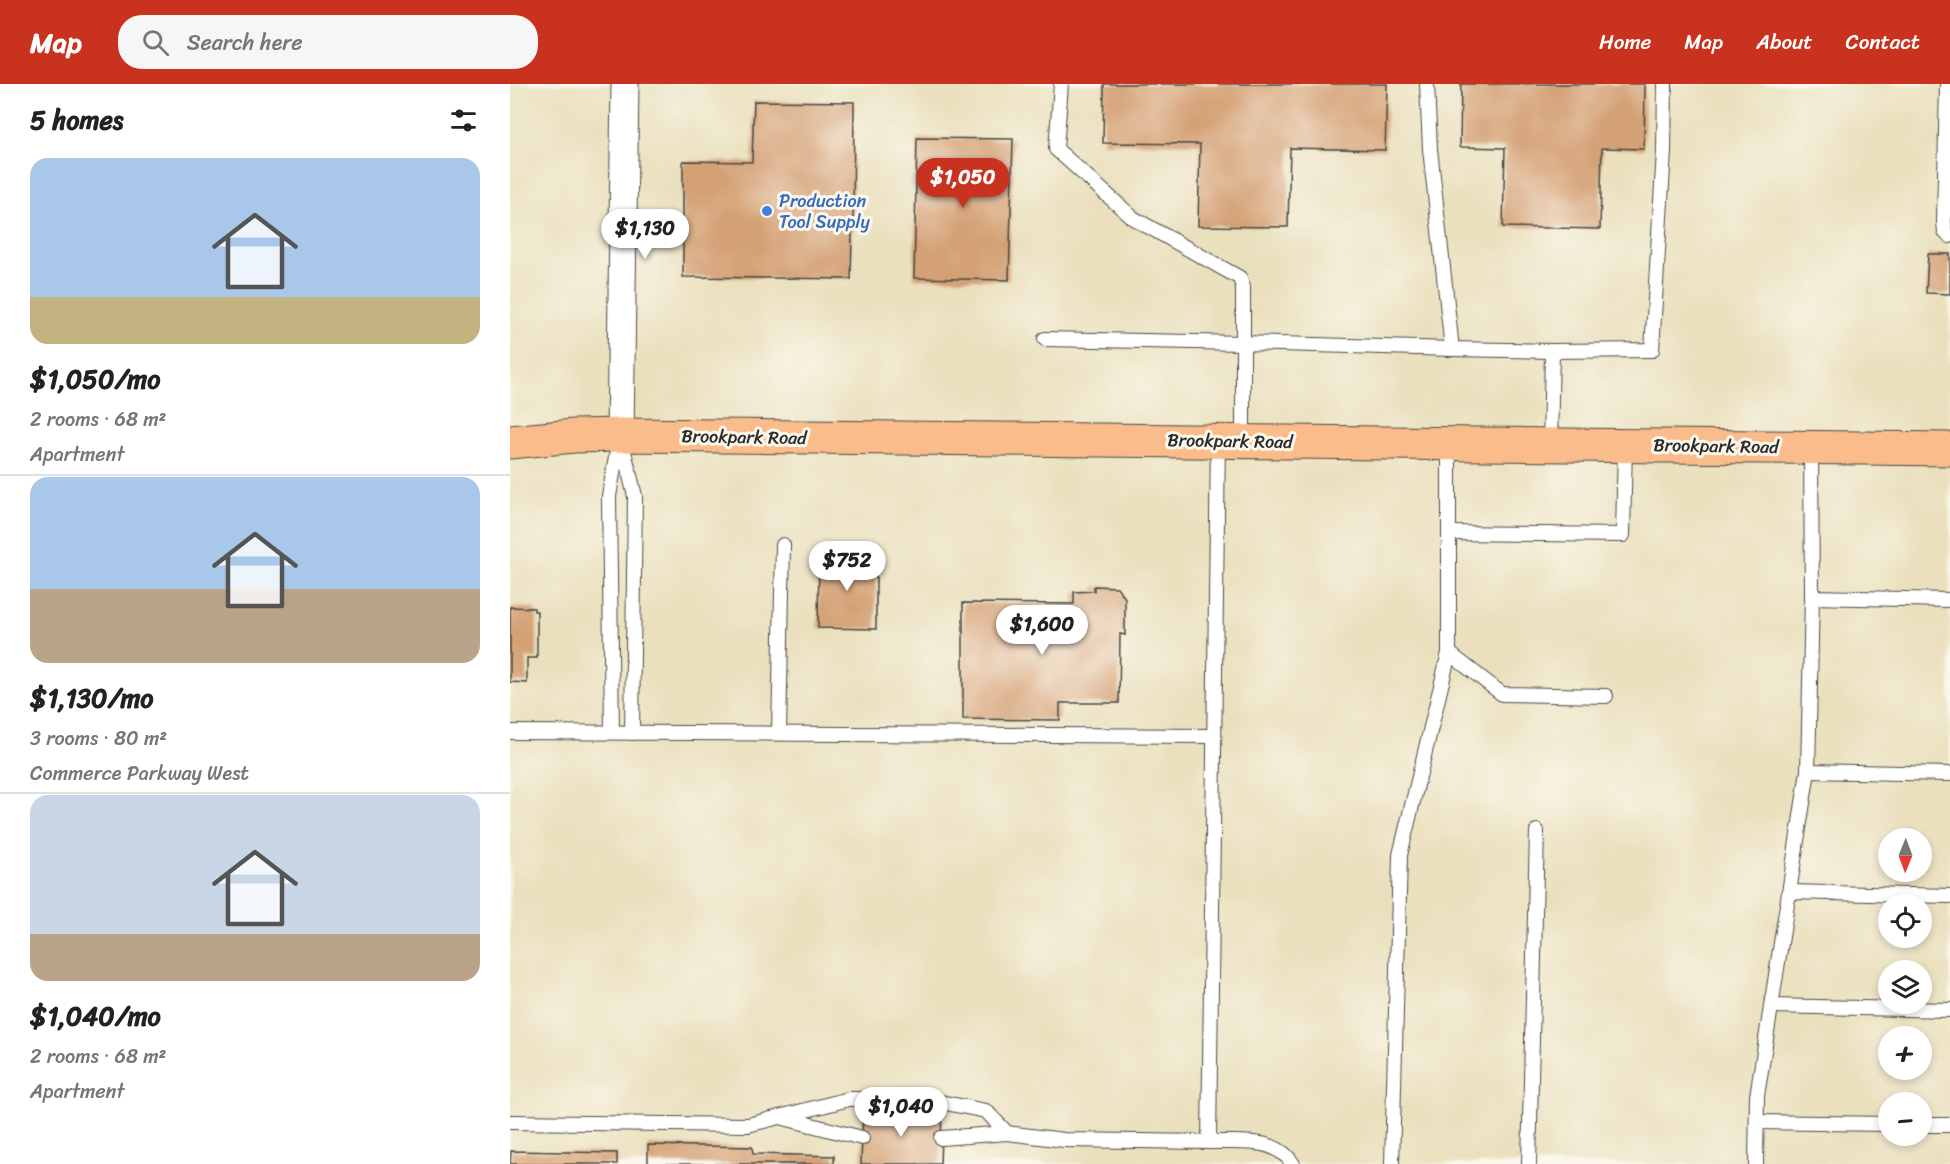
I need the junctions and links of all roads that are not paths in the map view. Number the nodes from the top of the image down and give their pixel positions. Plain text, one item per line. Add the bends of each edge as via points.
1 (625, 84) edge
2 (1061, 84) edge
3 (1427, 84) edge
4 (1665, 84) edge
5 (1947, 84) edge
6 (1950, 236) edge
7 (1045, 339) dead end
8 (1243, 343) junction
9 (1452, 349) junction
10 (1552, 351) junction
11 (620, 435) junction
12 (1230, 441) junction
13 (510, 442) edge
14 (1449, 444) junction
15 (1550, 445) junction
16 (1625, 446) junction
17 (1811, 447) junction
18 (1950, 449) edge
19 (1449, 533) junction
20 (783, 545) dead end
21 (1812, 597) junction
22 (1950, 600) edge
23 (1449, 653) junction
24 (1606, 696) dead end
25 (510, 732) edge
26 (612, 732) junction
27 (632, 732) junction
28 (779, 734) junction
29 (1214, 736) junction
30 (1808, 771) junction
31 (1950, 774) edge
32 (1537, 831) dead end
33 (1789, 892) junction
34 (1950, 896) edge
35 (1771, 1006) junction
36 (1950, 1010) edge
37 (777, 1116) junction
38 (510, 1122) edge
39 (1757, 1122) junction
40 (1878, 1124) edge
41 (1932, 1125) edge
42 (1950, 1125) edge
43 (1007, 1133) junction
44 (862, 1138) dead end
45 (941, 1138) dead end
46 (1209, 1142) junction
47 (1293, 1164) edge
48 (1392, 1164) edge
49 (1529, 1164) edge
50 (1756, 1164) edge

1 - 11 street
2 - 8 lane via 1056,149 1133,218 1240,278 1244,287
3 - 9 lane via 1430,149
4 - 10 lane via 1652,350
5 - 6 lane via 1944,222 1945,232
7 - 8 lane
8 - 9 lane
8 - 12 lane
9 - 10 lane
10 - 15 lane
11 - 12 main road, Brookpark Road
11 - 13 main road, Brookpark Road
11 - 26 lane via 609,496
11 - 27 lane via 635,496
12 - 14 main road, Brookpark Road
12 - 29 lane
14 - 15 main road, Brookpark Road
14 - 19 lane
15 - 16 main road, Brookpark Road
16 - 17 main road, Brookpark Road
16 - 19 lane via 1623,535
17 - 18 main road, Brookpark Road
17 - 21 lane
19 - 23 lane
20 - 28 lane
21 - 22 lane
21 - 30 lane
23 - 24 lane via 1502,694
23 - 48 lane via 1400,855
25 - 26 lane
26 - 27 lane
27 - 28 lane
28 - 29 lane
29 - 46 lane
30 - 31 lane
30 - 33 lane
32 - 49 lane
33 - 34 lane
33 - 35 lane
35 - 36 lane
35 - 39 lane via 1757,1096
37 - 38 lane via 748,1125
37 - 43 lane via 849,1099 925,1099 986,1111
37 - 44 lane
39 - 40 lane
39 - 50 lane
41 - 42 lane
43 - 45 lane
43 - 46 lane via 1064,1140
46 - 47 lane via 1273,1146

